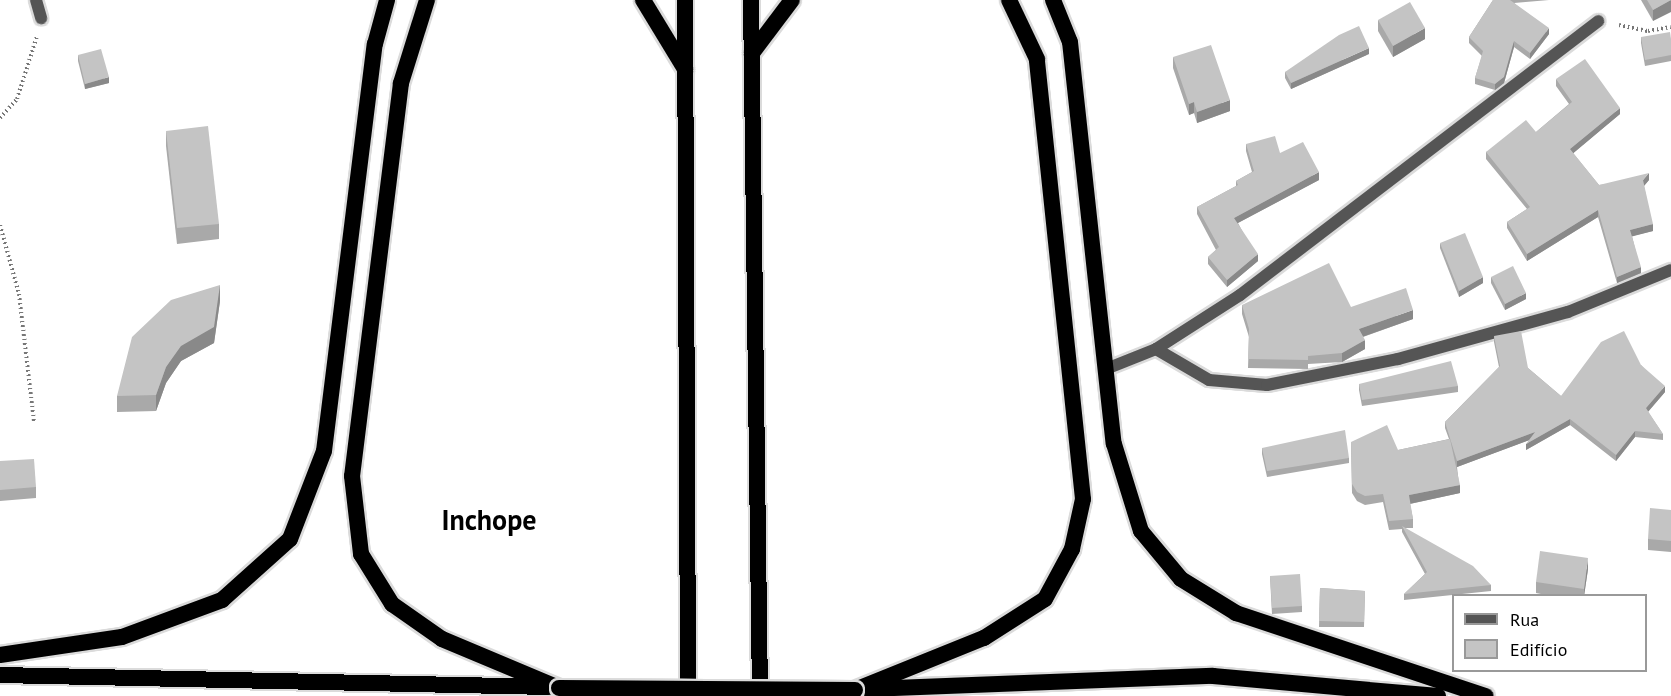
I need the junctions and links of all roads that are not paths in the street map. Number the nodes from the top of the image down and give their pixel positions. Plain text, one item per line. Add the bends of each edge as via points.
1 (36, 0) edge
2 (387, 0) edge
3 (427, 0) edge
4 (643, 0) edge
5 (685, 0) edge
6 (751, 0) edge
7 (792, 0) edge
8 (1009, 0) edge
9 (1053, 0) edge
10 (41, 18) road end
11 (1598, 21) road end
12 (752, 53) junction
13 (685, 70) junction
14 (1671, 270) edge
15 (1156, 349) junction
16 (1106, 369) junction
17 (0, 655) edge
18 (0, 675) edge
19 (559, 687) junction
20 (855, 690) junction
21 (525, 696) edge
22 (688, 696) edge
23 (760, 696) edge
24 (895, 696) edge
25 (1438, 696) edge
26 (1486, 696) edge

1 - 10 street
2 - 17 highway via 375,44 324,451 290,539 222,600 122,638
3 - 19 highway via 402,83 354,465 361,554 393,604 442,639
4 - 13 highway
5 - 13 highway
6 - 12 highway
7 - 12 highway
8 - 20 highway via 1037,59 1083,500 1072,549 1044,599 984,638
9 - 16 highway via 1070,42
11 - 15 street via 1375,196 1240,296
12 - 23 highway
13 - 22 highway
14 - 15 street via 1568,312 1398,359 1268,385 1209,380
15 - 16 street
16 - 26 highway via 1114,444 1141,531 1181,579 1236,614
18 - 19 highway
19 - 20 highway, bridge
19 - 21 highway
20 - 24 highway
20 - 25 highway via 1213,676

